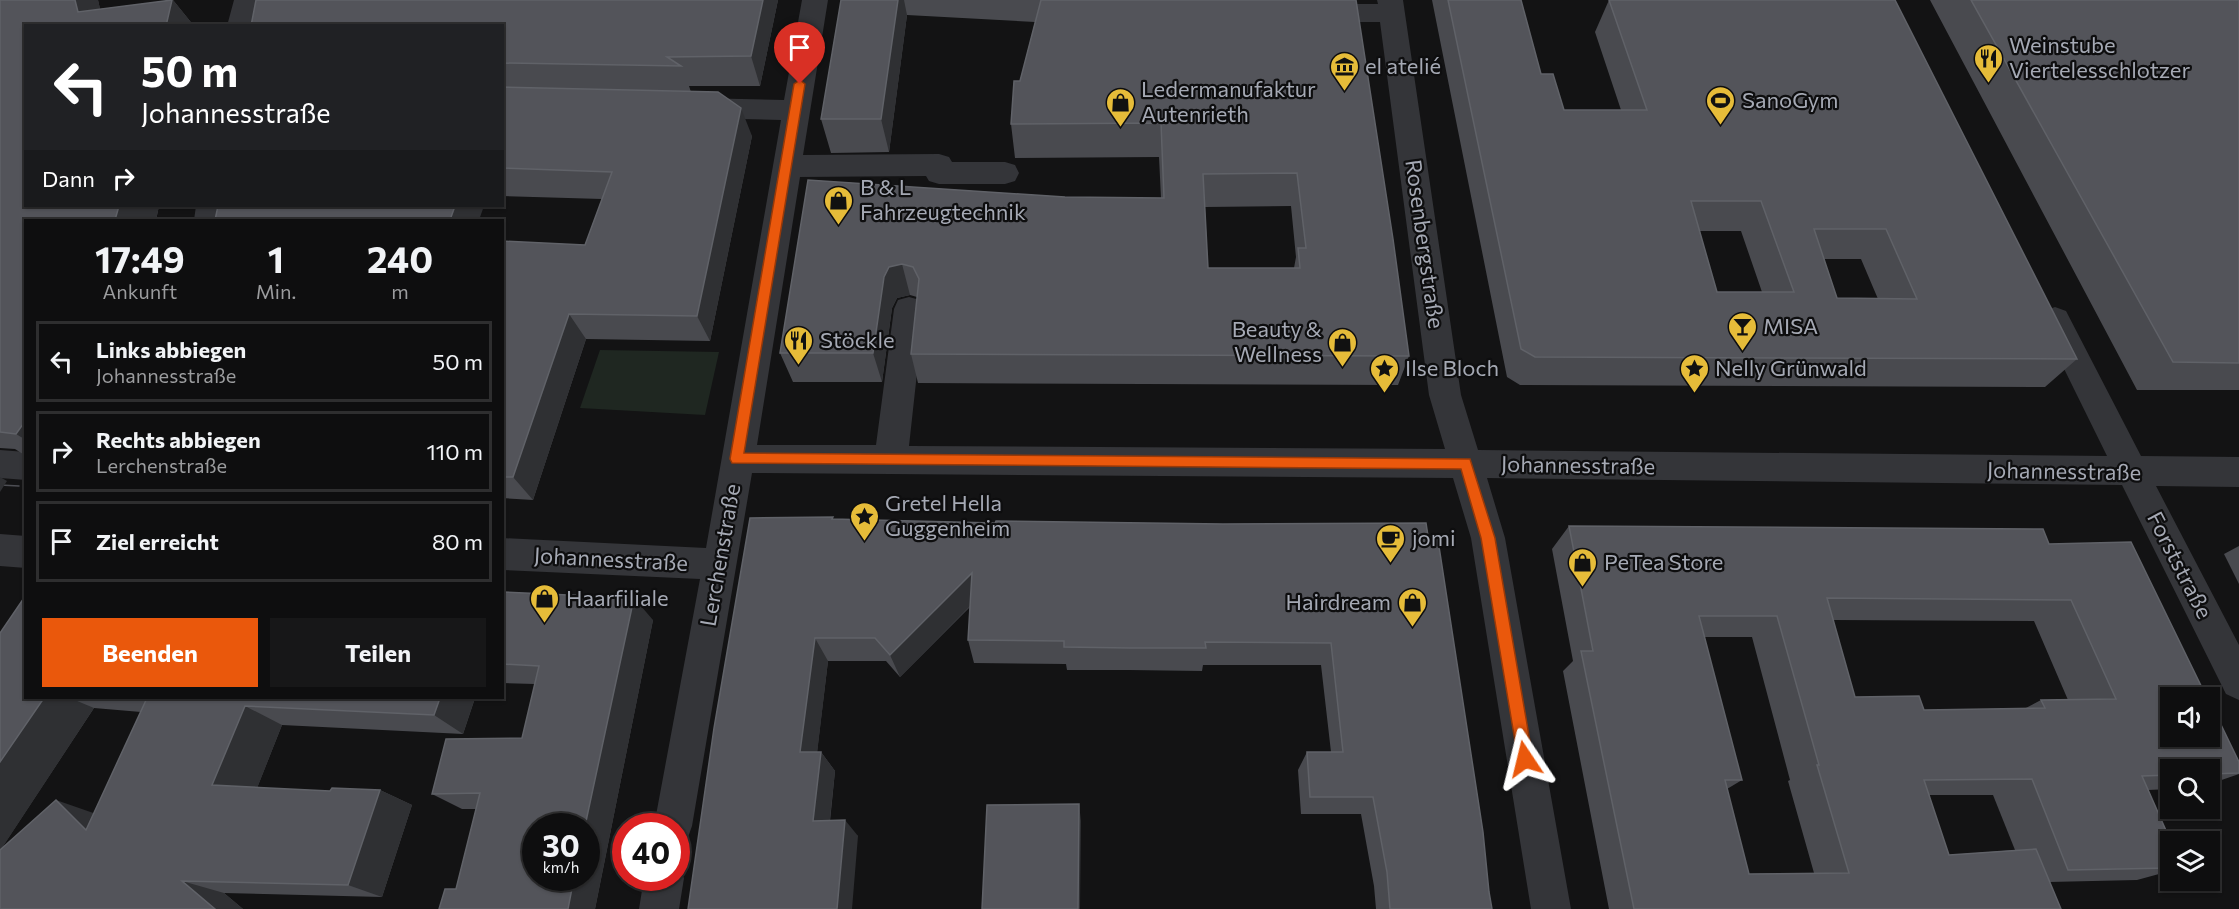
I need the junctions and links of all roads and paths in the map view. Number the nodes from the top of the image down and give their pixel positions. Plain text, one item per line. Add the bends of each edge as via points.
1 (248, 0) edge
2 (815, 0) edge
3 (1391, 6) edge
4 (1288, 14) edge
5 (241, 24) edge
6 (670, 107) edge
7 (795, 110) junction
8 (786, 166) junction
9 (1005, 173) dead end
10 (2044, 299) edge
11 (909, 309) dead end
12 (736, 459) junction
13 (891, 460) junction
14 (1466, 463) junction
15 (0, 464) edge
16 (24, 466) edge
17 (2133, 472) junction
18 (2239, 472) edge
19 (0, 550) edge
20 (24, 552) edge
21 (504, 554) edge
22 (720, 564) junction
23 (2239, 682) edge
24 (675, 813) edge
25 (662, 891) edge
26 (659, 909) edge
27 (1551, 909) edge

1 - 5 street
2 - 7 street, Lerchenstraße
3 - 4 street
3 - 14 street, Rosenbergstraße via 1444,394
6 - 7 street
7 - 8 street, Lerchenstraße
8 - 9 street via 939,165 939,173
8 - 12 street, Lerchenstraße
10 - 17 street, Forststraße
11 - 13 street
12 - 13 street, Johannesstraße
12 - 22 street, Lerchenstraße
13 - 14 street, Johannesstraße
14 - 17 street, Johannesstraße
14 - 27 street, Rosenbergstraße via 1488,538
15 - 16 street
17 - 18 street, Johannesstraße
17 - 23 street, Forststraße
19 - 20 street
21 - 22 street, Johannesstraße
22 - 24 street, Lerchenstraße
25 - 26 street

